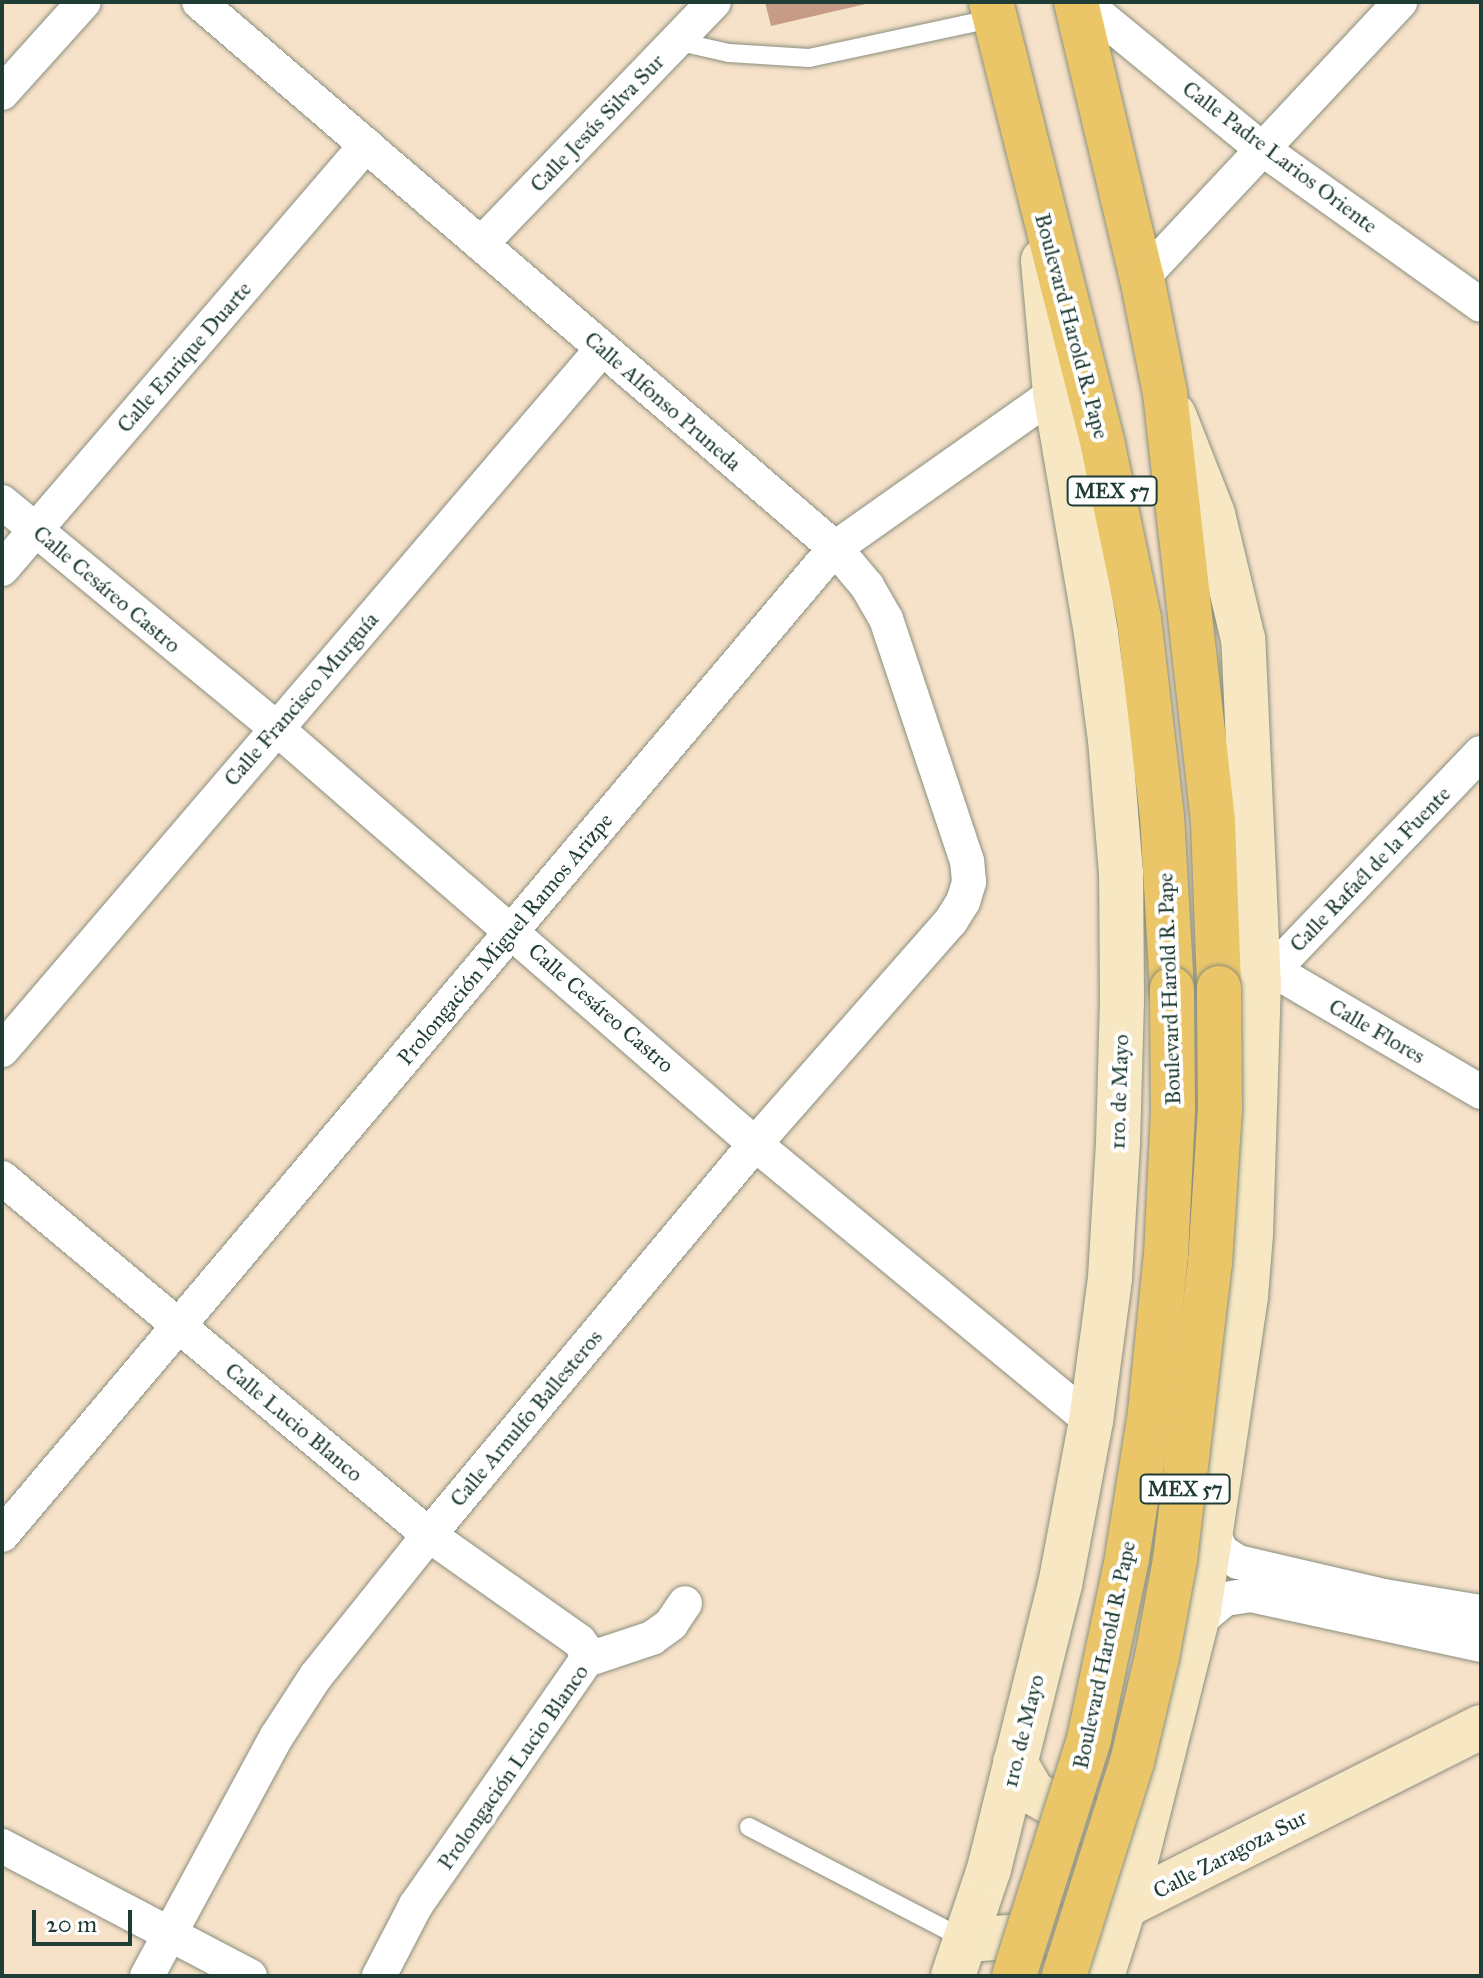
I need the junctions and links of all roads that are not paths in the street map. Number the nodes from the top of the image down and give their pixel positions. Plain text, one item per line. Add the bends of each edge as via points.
1 (84, 2) edge
2 (199, 2) edge
3 (714, 2) edge
4 (1076, 2) edge
5 (1083, 2) edge
6 (1400, 2) edge
7 (993, 10) edge
8 (676, 41) junction
9 (2, 93) edge
10 (366, 145) junction
11 (1261, 148) junction
12 (1037, 195) junction
13 (481, 244) junction
14 (1142, 278) junction
15 (1481, 305) edge
16 (602, 349) junction
17 (1055, 393) junction
18 (2, 502) edge
19 (36, 530) junction
20 (835, 548) junction
21 (2, 569) edge
22 (276, 728) junction
23 (1481, 753) edge
24 (963, 902) joint
25 (512, 931) junction
26 (1251, 981) junction
27 (2, 1050) edge
28 (1481, 1092) edge
29 (755, 1144) junction
30 (2, 1178) edge
31 (180, 1325) junction
32 (1091, 1421) junction
33 (1212, 1531) junction
34 (2, 1535) edge
35 (429, 1535) junction
36 (685, 1603) dead end
37 (1481, 1612) edge
38 (1195, 1624) junction
39 (1481, 1645) edge
40 (586, 1660) junction
41 (1477, 1734) edge
42 (1015, 1762) junction
43 (1151, 1798) junction
44 (749, 1827) dead end
45 (2, 1846) edge
46 (1124, 1908) junction
47 (168, 1935) junction
48 (960, 1958) edge
49 (147, 1976) edge
50 (250, 1976) edge
51 (379, 1976) edge
52 (1014, 1976) edge
53 (1064, 1976) edge
54 (1102, 1976) edge

1 - 9 street
2 - 10 street, Calle Alfonso Pruneda
3 - 8 street, Calle Jesús Silva Sur
4 - 14 highway, MEX 57
5 - 11 street, Calle Padre Larios Oriente
6 - 11 street
7 - 8 lane via 809,58 729,53
7 - 12 highway, Boulevard Harold R. Pape / MEX 57
8 - 13 street, Calle Jesús Silva Sur
10 - 13 street, Calle Alfonso Pruneda
10 - 19 street, Calle Enrique Duarte
11 - 14 street
11 - 15 street, Calle Padre Larios Oriente
12 - 17 main road, 1ro. de Mayo
12 - 52 highway, Boulevard Harold R. Pape / MEX 57, bridge via 1103,446 1139,618 1162,816 1173,1110 1166,1255 1150,1412 1127,1558 1089,1739
13 - 16 street, Calle Alfonso Pruneda
14 - 26 highway, MEX 57 via 1165,393 1213,822
16 - 20 street, Calle Alfonso Pruneda
16 - 22 street, Calle Francisco Murguía
17 - 20 street, Prolongación Miguel Ramos Arizpe
17 - 32 main road, 1ro. de Mayo via 1096,633 1121,873 1118,1143 1110,1278
18 - 19 street, Calle Cesáreo Castro
19 - 21 street, Calle Enrique Duarte
19 - 22 street, Calle Cesáreo Castro
20 - 24 street, Calle Alfonso Pruneda via 886,619 967,861 969,882
20 - 25 street, Prolongación Miguel Ramos Arizpe
22 - 25 street, Calle Cesáreo Castro
22 - 27 street, Calle Francisco Murguía
23 - 26 street, Calle Rafaél de la Fuente
24 - 29 street, Calle Arnulfo Ballesteros
25 - 29 street, Calle Cesáreo Castro
25 - 31 street, Prolongación Miguel Ramos Arizpe
26 - 28 street, Calle Flores
26 - 33 main road via 1246,1296
26 - 53 highway, MEX 57, bridge via 1220,1109 1210,1263 1175,1560 1157,1657 1132,1762
29 - 32 street, Calle Cesáreo Castro
29 - 35 street, Calle Arnulfo Ballesteros
30 - 31 street, Calle Lucio Blanco
31 - 34 street, Prolongación Miguel Ramos Arizpe
31 - 35 street, Calle Lucio Blanco
32 - 42 main road, 1ro. de Mayo via 1060,1585
33 - 37 street via 1222,1552 1238,1562
33 - 38 main road
35 - 40 street, Calle Lucio Blanco via 579,1641
35 - 47 street, Calle Arnulfo Ballesteros via 296,1705
36 - 40 street, Prolongación Lucio Blanco via 671,1624 652,1638
38 - 39 street via 1225,1599 1250,1595
38 - 43 main road
40 - 51 street, Prolongación Lucio Blanco via 416,1905
41 - 46 main road, Calle Zaragoza Sur
42 - 43 main road via 1032,1792 1082,1821 1133,1815
42 - 48 main road, 1ro. de Mayo
43 - 46 main road
44 - 48 lane
45 - 47 street
46 - 48 main road, Calle Zaragoza Sur via 1068,1930
46 - 54 main road
47 - 49 street, Calle Arnulfo Ballesteros
47 - 50 street

